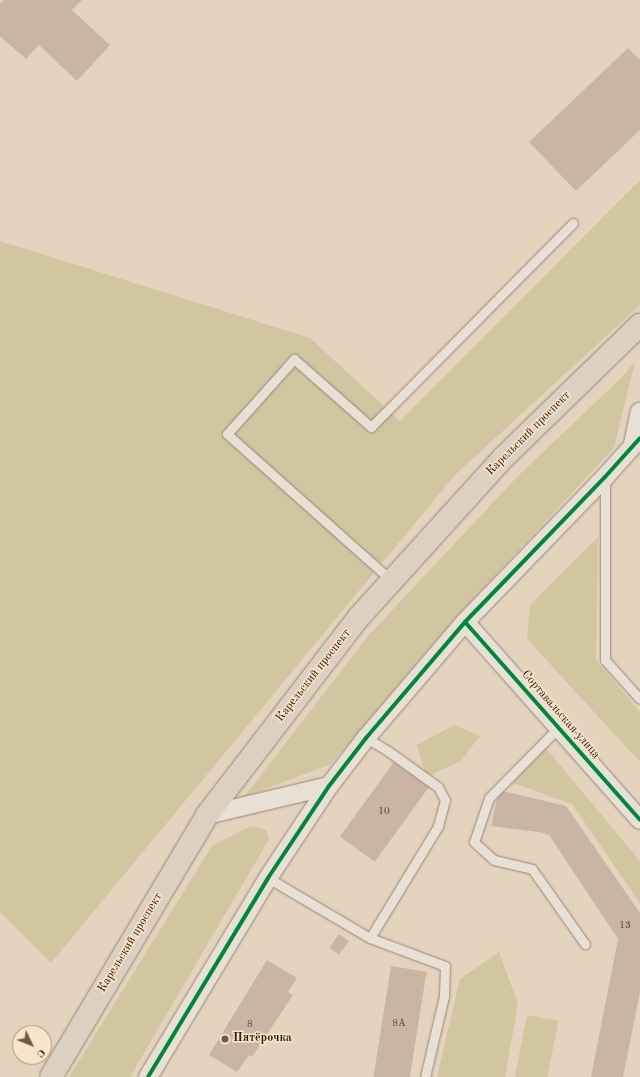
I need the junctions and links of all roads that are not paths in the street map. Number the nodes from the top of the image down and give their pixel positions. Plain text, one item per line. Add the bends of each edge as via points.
1 (573, 223) dead end
2 (640, 325) edge
3 (640, 412) edge
4 (636, 441) edge
5 (605, 477) junction
6 (392, 581) junction
7 (466, 622) junction
8 (640, 699) edge
9 (558, 728) junction
10 (366, 738) junction
11 (329, 786) junction
12 (207, 815) junction
13 (640, 820) edge
14 (268, 878) junction
15 (370, 938) junction
16 (585, 944) dead end
17 (51, 1077) edge
18 (148, 1077) edge
19 (425, 1077) edge

1 - 6 lane via 371,427 294,358 227,434
2 - 6 main road, Карельский проспект via 503,458
3 - 4 street
4 - 5 street
5 - 7 street
5 - 8 lane via 604,660
6 - 12 main road, Карельский проспект via 359,617
7 - 9 street, Сортавальская улица
7 - 10 street
9 - 13 street, Сортавальская улица
9 - 16 lane via 489,798 474,842 494,860 532,869
10 - 11 street
10 - 15 lane via 438,788 445,800 438,826
11 - 12 street
11 - 14 street
12 - 17 main road, Карельский проспект
14 - 15 lane
14 - 18 street
15 - 19 lane via 445,966 444,996

